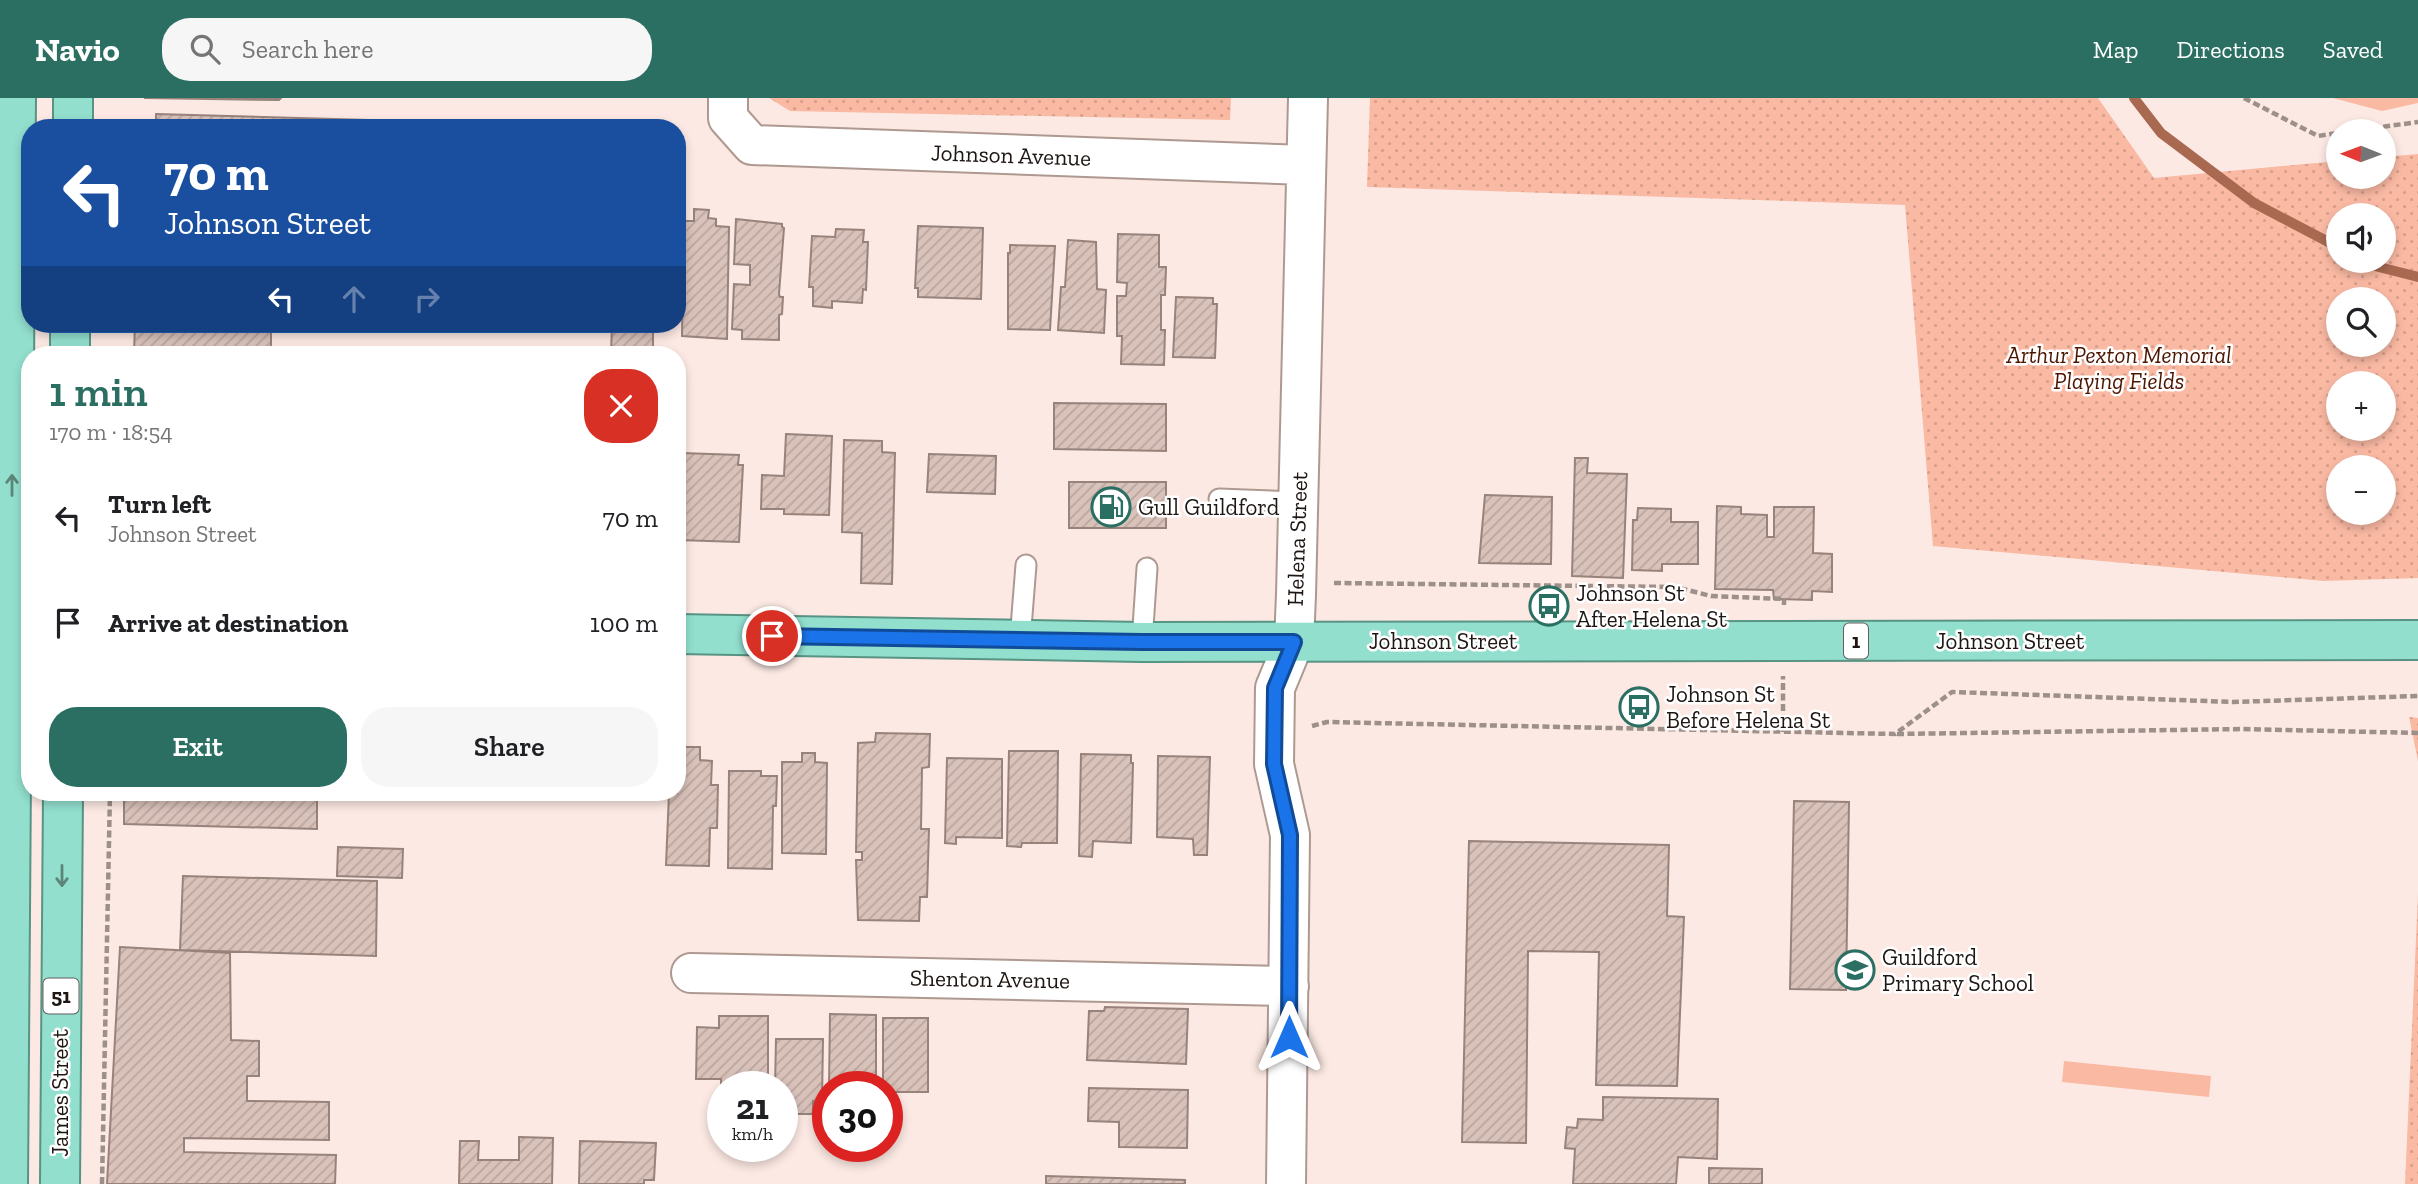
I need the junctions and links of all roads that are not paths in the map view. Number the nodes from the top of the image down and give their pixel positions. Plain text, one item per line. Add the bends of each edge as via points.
1 (16, 98) edge
2 (73, 98) edge
3 (1308, 98) edge
4 (728, 108) edge
5 (73, 119) edge
6 (1306, 165) junction
7 (1219, 499) dead end
8 (1299, 502) junction
9 (1026, 565) dead end
10 (1147, 568) dead end
11 (21, 577) edge
12 (686, 634) edge
13 (20, 639) edge
14 (1020, 640) junction
15 (2418, 640) edge
16 (1142, 642) junction
17 (1294, 642) junction
18 (63, 801) edge
19 (691, 972) dead end
20 (1289, 986) junction
21 (8, 1184) edge
22 (60, 1184) edge
23 (1286, 1184) edge

11 -> 1 highway
2 - 5 highway
3 - 6 street, Helena Street
4 - 6 street, Johnson Avenue via 752,145
6 - 8 street, Helena Street
7 - 8 lane
8 - 17 street, Helena Street
9 - 14 lane
10 - 16 lane
11 - 13 highway
12 - 14 highway, Johnson Street / 1
13 - 21 highway, 51
14 - 16 highway, Johnson Street / 1
15 - 17 highway, Johnson Street / 1
16 - 17 highway, Johnson Street / 1
17 - 20 street, Helena Street via 1275,688 1274,764 1290,835
18 -> 22 highway, James Street / 51
19 - 20 street, Shenton Avenue
20 - 23 street, Helena Street

